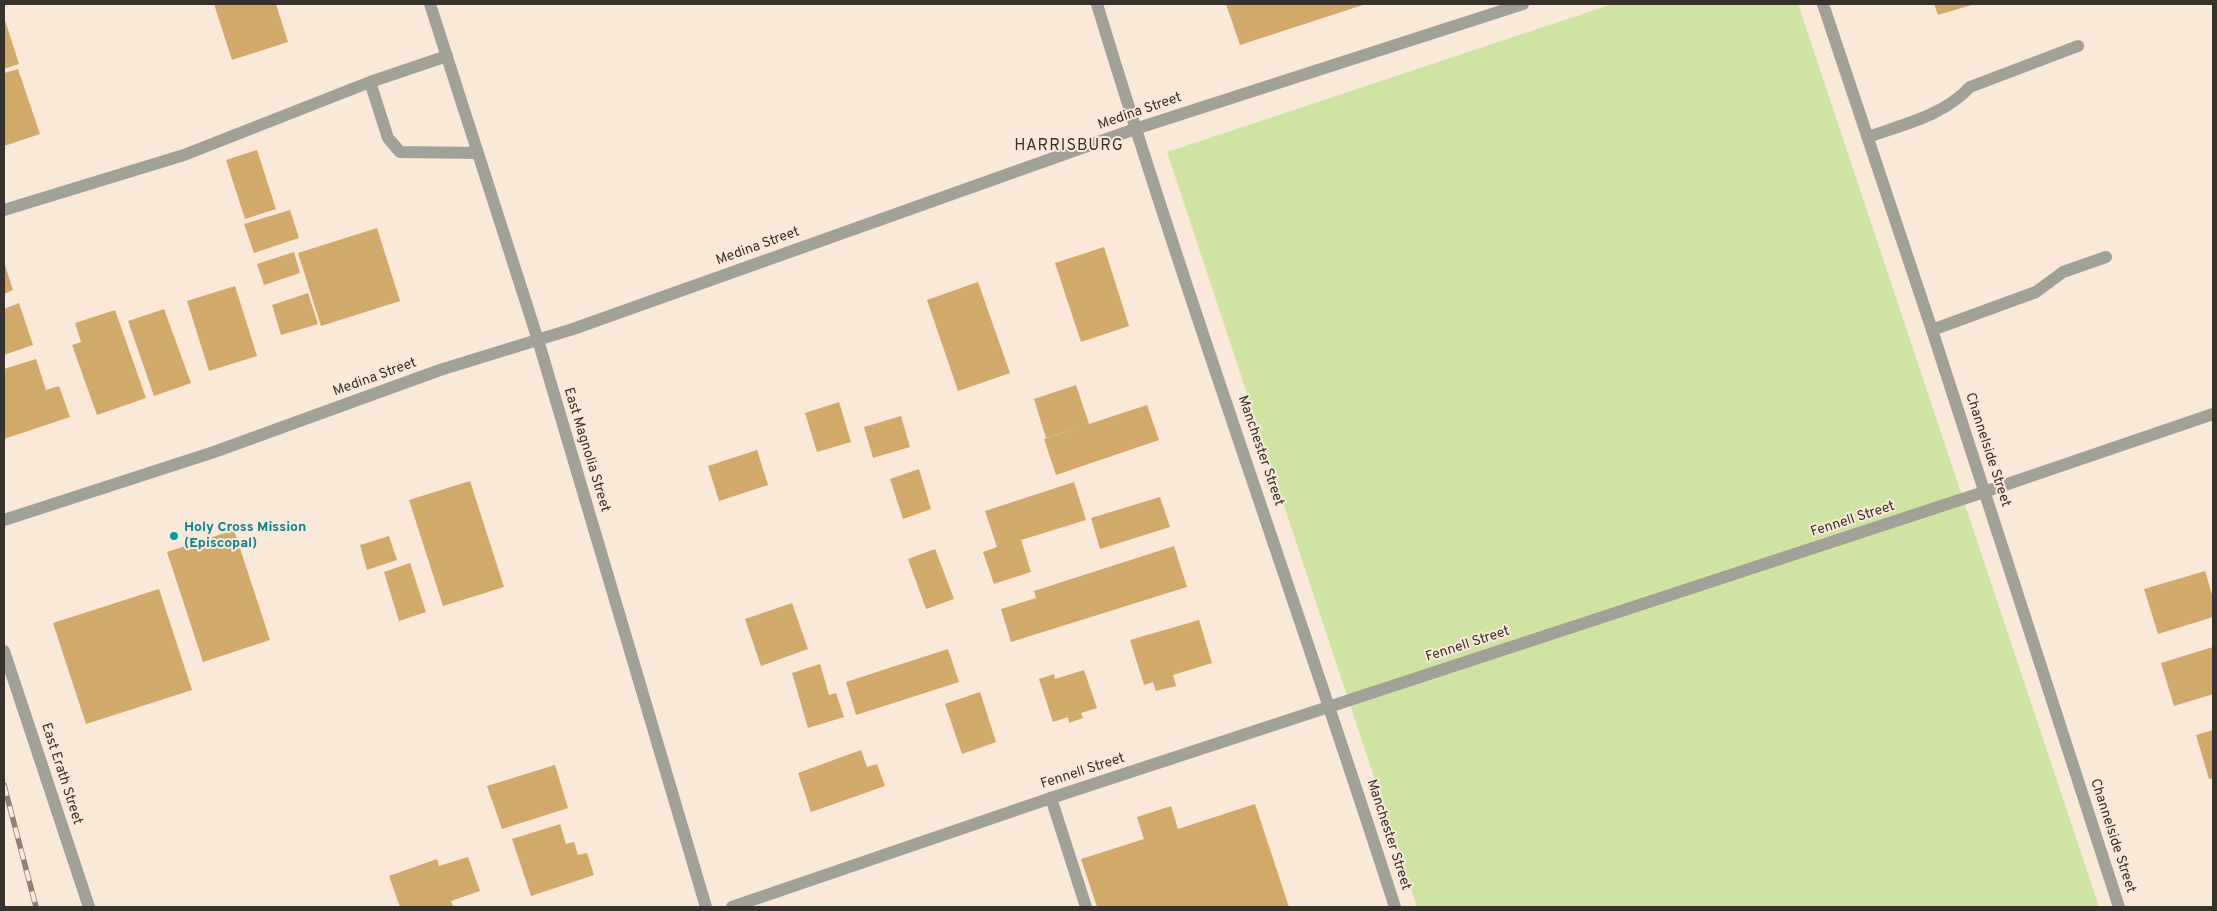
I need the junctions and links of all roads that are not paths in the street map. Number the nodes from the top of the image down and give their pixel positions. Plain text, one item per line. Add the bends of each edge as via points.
1 (430, 4) edge
2 (1097, 4) edge
3 (1523, 4) edge
4 (1823, 4) edge
5 (2078, 46) dead end
6 (447, 56) junction
7 (370, 82) junction
8 (1135, 129) junction
9 (1868, 137) junction
10 (478, 153) junction
11 (4, 210) edge
12 (2106, 257) dead end
13 (1932, 330) junction
14 (538, 340) junction
15 (2213, 414) edge
16 (1984, 492) junction
17 (4, 520) edge
18 (4, 650) edge
19 (1330, 706) junction
20 (1051, 798) junction
21 (90, 907) edge
22 (706, 907) edge
23 (732, 907) edge
24 (1086, 907) edge
25 (1395, 907) edge
26 (2119, 907) edge

1 - 6 street, East Magnolia Street
2 - 8 street, Manchester Street
3 - 8 street, Medina Street
4 - 9 street, Channelside Street
5 - 9 street via 1970,87 1959,99 1937,113
6 - 7 street
6 - 10 street, East Magnolia Street
7 - 10 street via 388,138 400,152
7 - 11 street via 184,155
8 - 14 street, Medina Street
8 - 19 street, Manchester Street
9 - 13 street, Channelside Street
10 - 14 street, East Magnolia Street
12 - 13 street via 2064,272 2029,294
13 - 16 street, Channelside Street
14 - 17 street, Medina Street via 440,370 214,452
14 - 22 street, East Magnolia Street
15 - 16 street, Fennell Street
16 - 19 street, Fennell Street
16 - 26 street, Channelside Street
18 - 21 street, East Erath Street
19 - 20 street, Fennell Street
19 - 25 street, Manchester Street
20 - 23 street, Fennell Street
20 - 24 street

